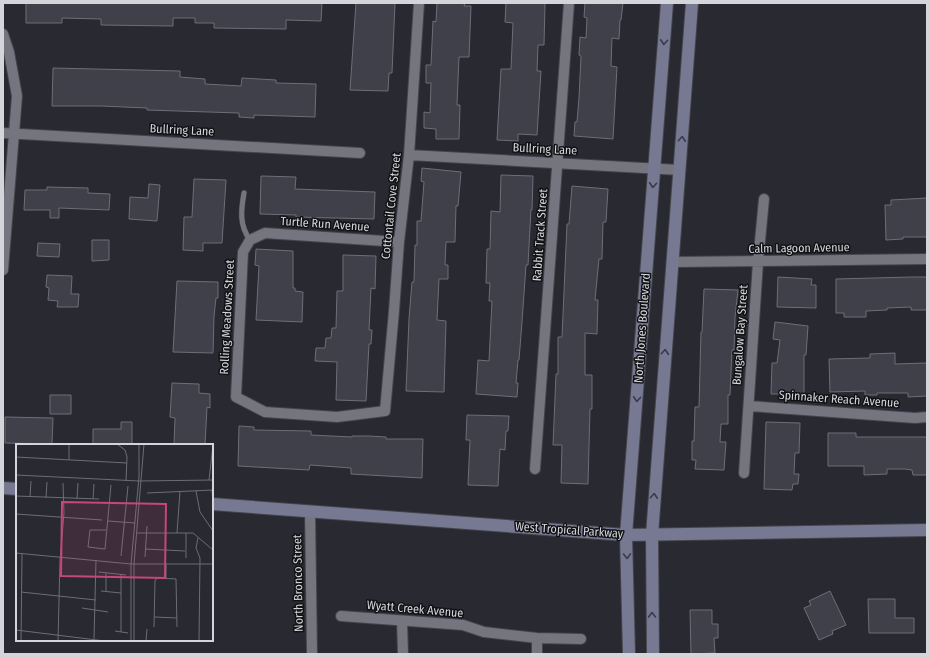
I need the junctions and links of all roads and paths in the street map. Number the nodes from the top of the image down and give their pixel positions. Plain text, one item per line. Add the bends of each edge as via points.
1 (419, 3) edge
2 (569, 3) edge
3 (667, 3) edge
4 (692, 3) edge
5 (3, 34) edge
6 (8, 134) edge
7 (360, 153) dead end
8 (409, 155) junction
9 (558, 163) junction
10 (655, 168) junction
11 (680, 170) junction
12 (244, 193) dead end
13 (764, 199) dead end
14 (250, 240) junction
15 (399, 242) junction
16 (927, 260) edge
17 (672, 262) junction
18 (758, 262) junction
19 (3, 270) edge
20 (748, 406) junction
21 (385, 411) joint
22 (927, 418) edge
23 (535, 469) dead end
24 (744, 473) dead end
25 (3, 488) edge
26 (16, 489) edge
27 (213, 504) edge
28 (310, 511) junction
29 (927, 530) edge
30 (626, 535) junction
31 (652, 535) junction
32 (341, 616) dead end
33 (402, 622) junction
34 (536, 638) junction
35 (581, 639) dead end
36 (312, 654) edge
37 (403, 654) edge
38 (537, 654) edge
39 (629, 654) edge
40 (653, 654) edge

1 - 8 street, Cottontail Cove Street
2 - 9 street, Rabbit Track Street
3 -> 10 main road, North Jones Boulevard
11 -> 4 main road, North Jones Boulevard
5 - 6 street via 17,96
6 - 7 street, Bullring Lane
6 - 19 street
8 - 9 street, Bullring Lane
8 - 15 street, Cottontail Cove Street
9 - 10 street, Bullring Lane
9 - 23 street, Rabbit Track Street
10 - 11 street, Bullring Lane
10 -> 30 main road, North Jones Boulevard
11 - 17 main road, North Jones Boulevard
12 - 14 lane via 241,221
13 - 18 street, Bungalow Bay Street
14 - 15 street, Turtle Run Avenue via 265,234
14 - 21 street, Rolling Meadows Street via 243,252 236,397 265,412 337,417
15 - 21 street, Cottontail Cove Street
16 - 18 street, Calm Lagoon Avenue
17 - 18 street, Calm Lagoon Avenue
31 -> 17 main road, North Jones Boulevard
18 - 20 street, Bungalow Bay Street
20 - 22 street, Spinnaker Reach Avenue
20 - 24 street, Bungalow Bay Street
25 - 26 main road
27 - 28 main road, West Tropical Parkway
28 - 30 main road, West Tropical Parkway
28 - 36 street, North Bronco Street
29 - 31 main road, West Tropical Parkway
30 - 31 main road, West Tropical Parkway
30 -> 39 main road, North Jones Boulevard
40 -> 31 main road, North Jones Boulevard
32 - 33 street, Wyatt Creek Avenue
33 - 34 street, Wyatt Creek Avenue via 463,625 484,632
33 - 37 street
34 - 35 street, Wyatt Creek Avenue
34 - 38 street

